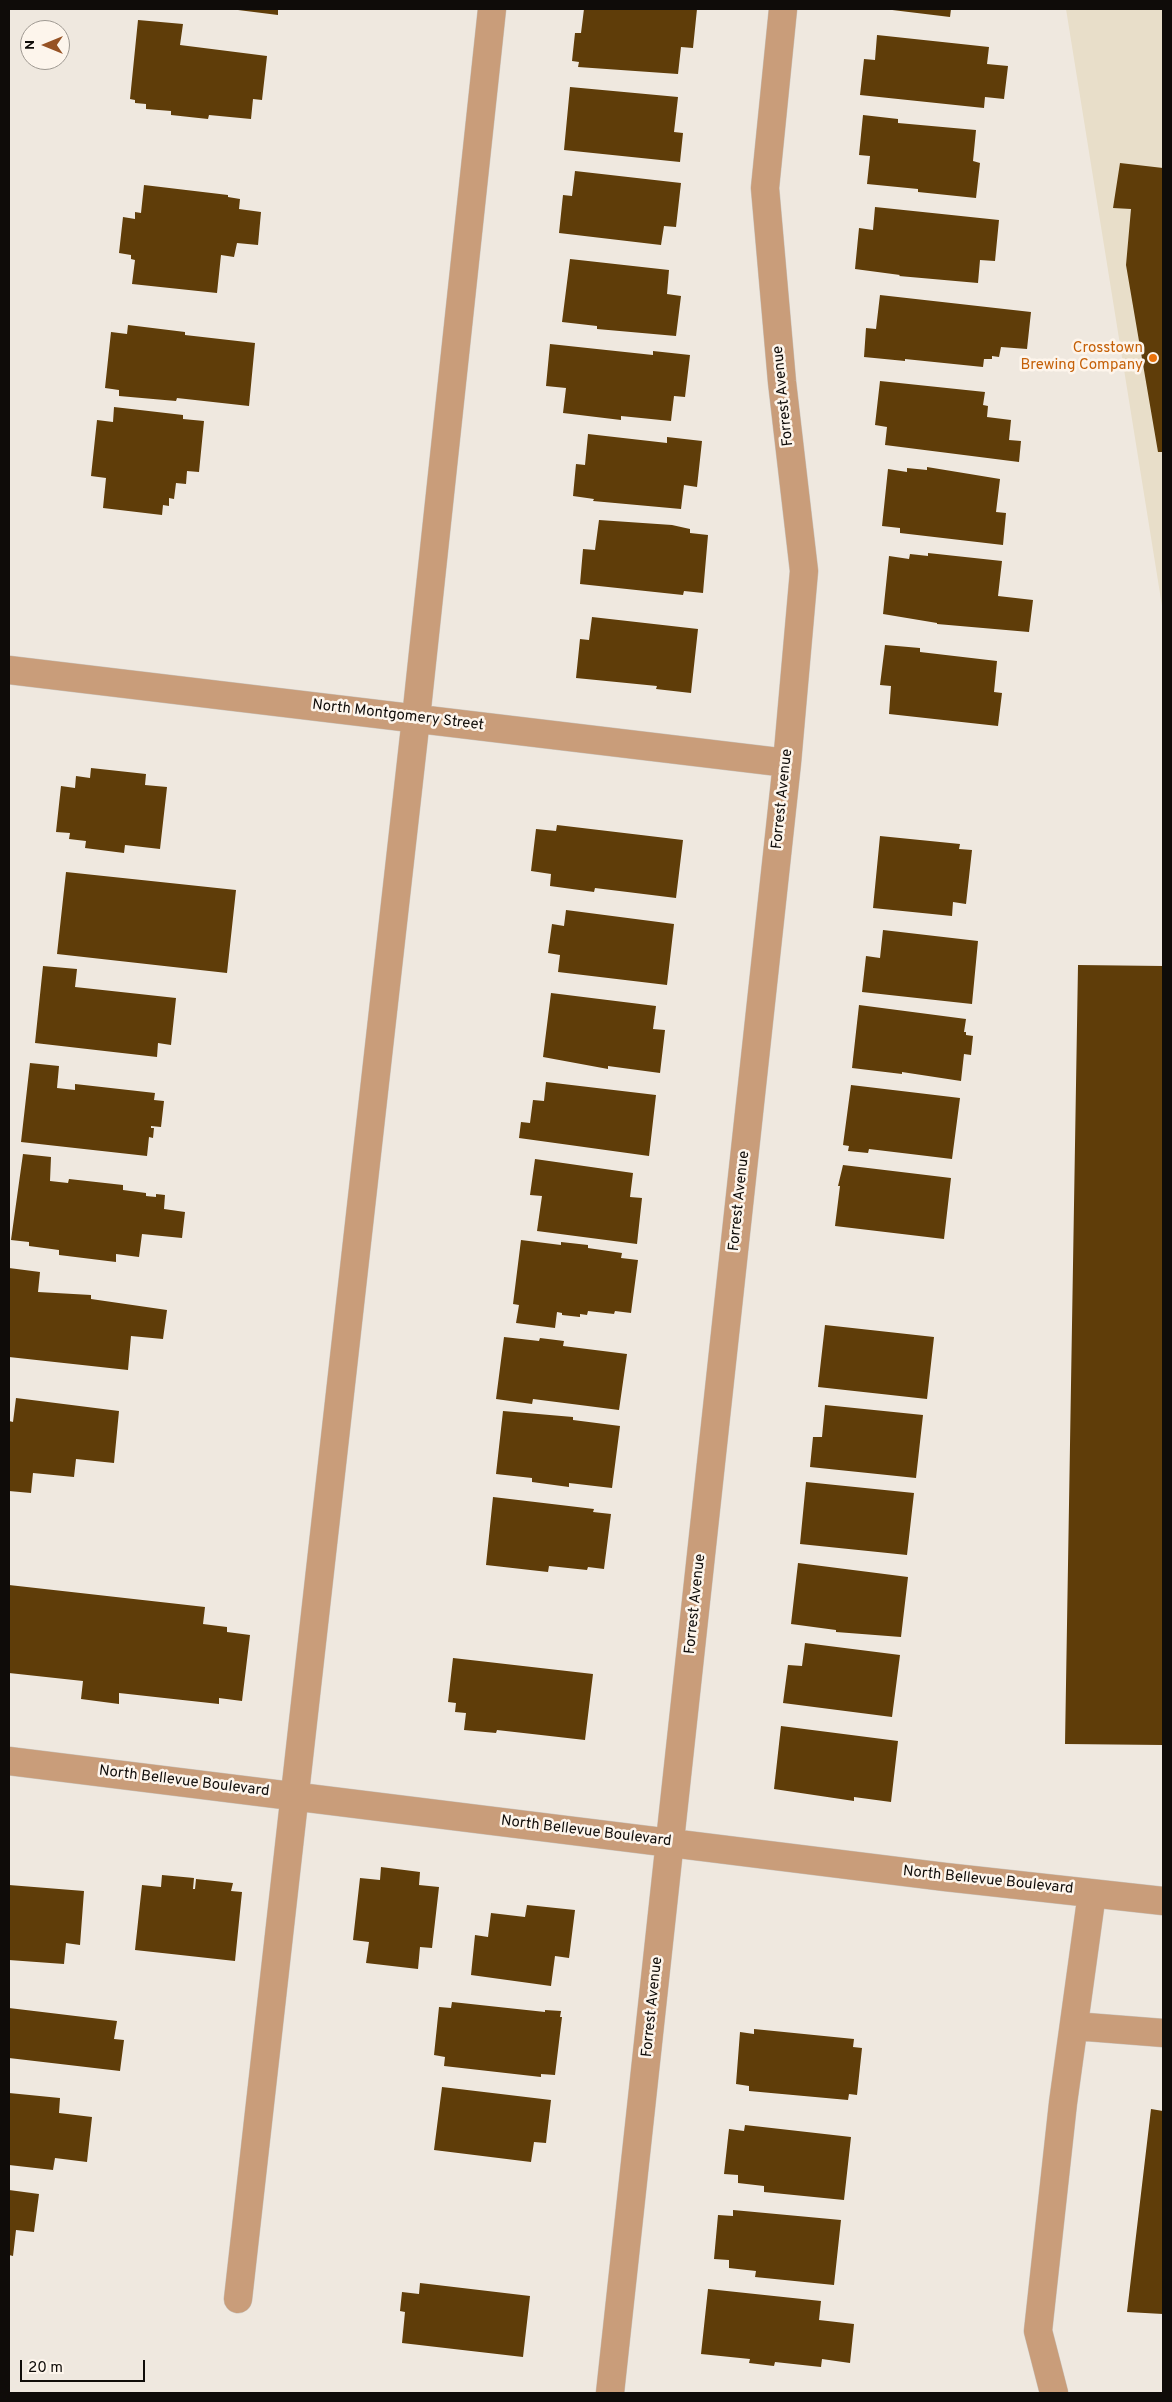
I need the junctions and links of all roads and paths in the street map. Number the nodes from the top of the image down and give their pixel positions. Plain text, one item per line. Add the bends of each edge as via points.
1 (492, 9) edge
2 (783, 9) edge
3 (9, 670) edge
4 (416, 718) junction
5 (787, 763) junction
6 (9, 1761) edge
7 (294, 1796) junction
8 (671, 1842) junction
9 (1092, 1892) junction
10 (1163, 1901) edge
11 (1074, 2026) junction
12 (1163, 2033) edge
13 (238, 2299) dead end
14 (610, 2393) edge
15 (1054, 2393) edge

1 - 4 street
2 - 5 street, Forrest Avenue via 766,188 782,382 804,570
3 - 4 street, North Montgomery Street
4 - 5 street, North Montgomery Street
4 - 7 street
5 - 8 street, Forrest Avenue
6 - 7 street, North Bellevue Boulevard
7 - 8 street, North Bellevue Boulevard
7 - 13 street
8 - 9 street, North Bellevue Boulevard
8 - 14 street, Forrest Avenue
9 - 10 street, North Bellevue Boulevard
9 - 11 street
11 - 12 street
11 - 15 street via 1038,2331

